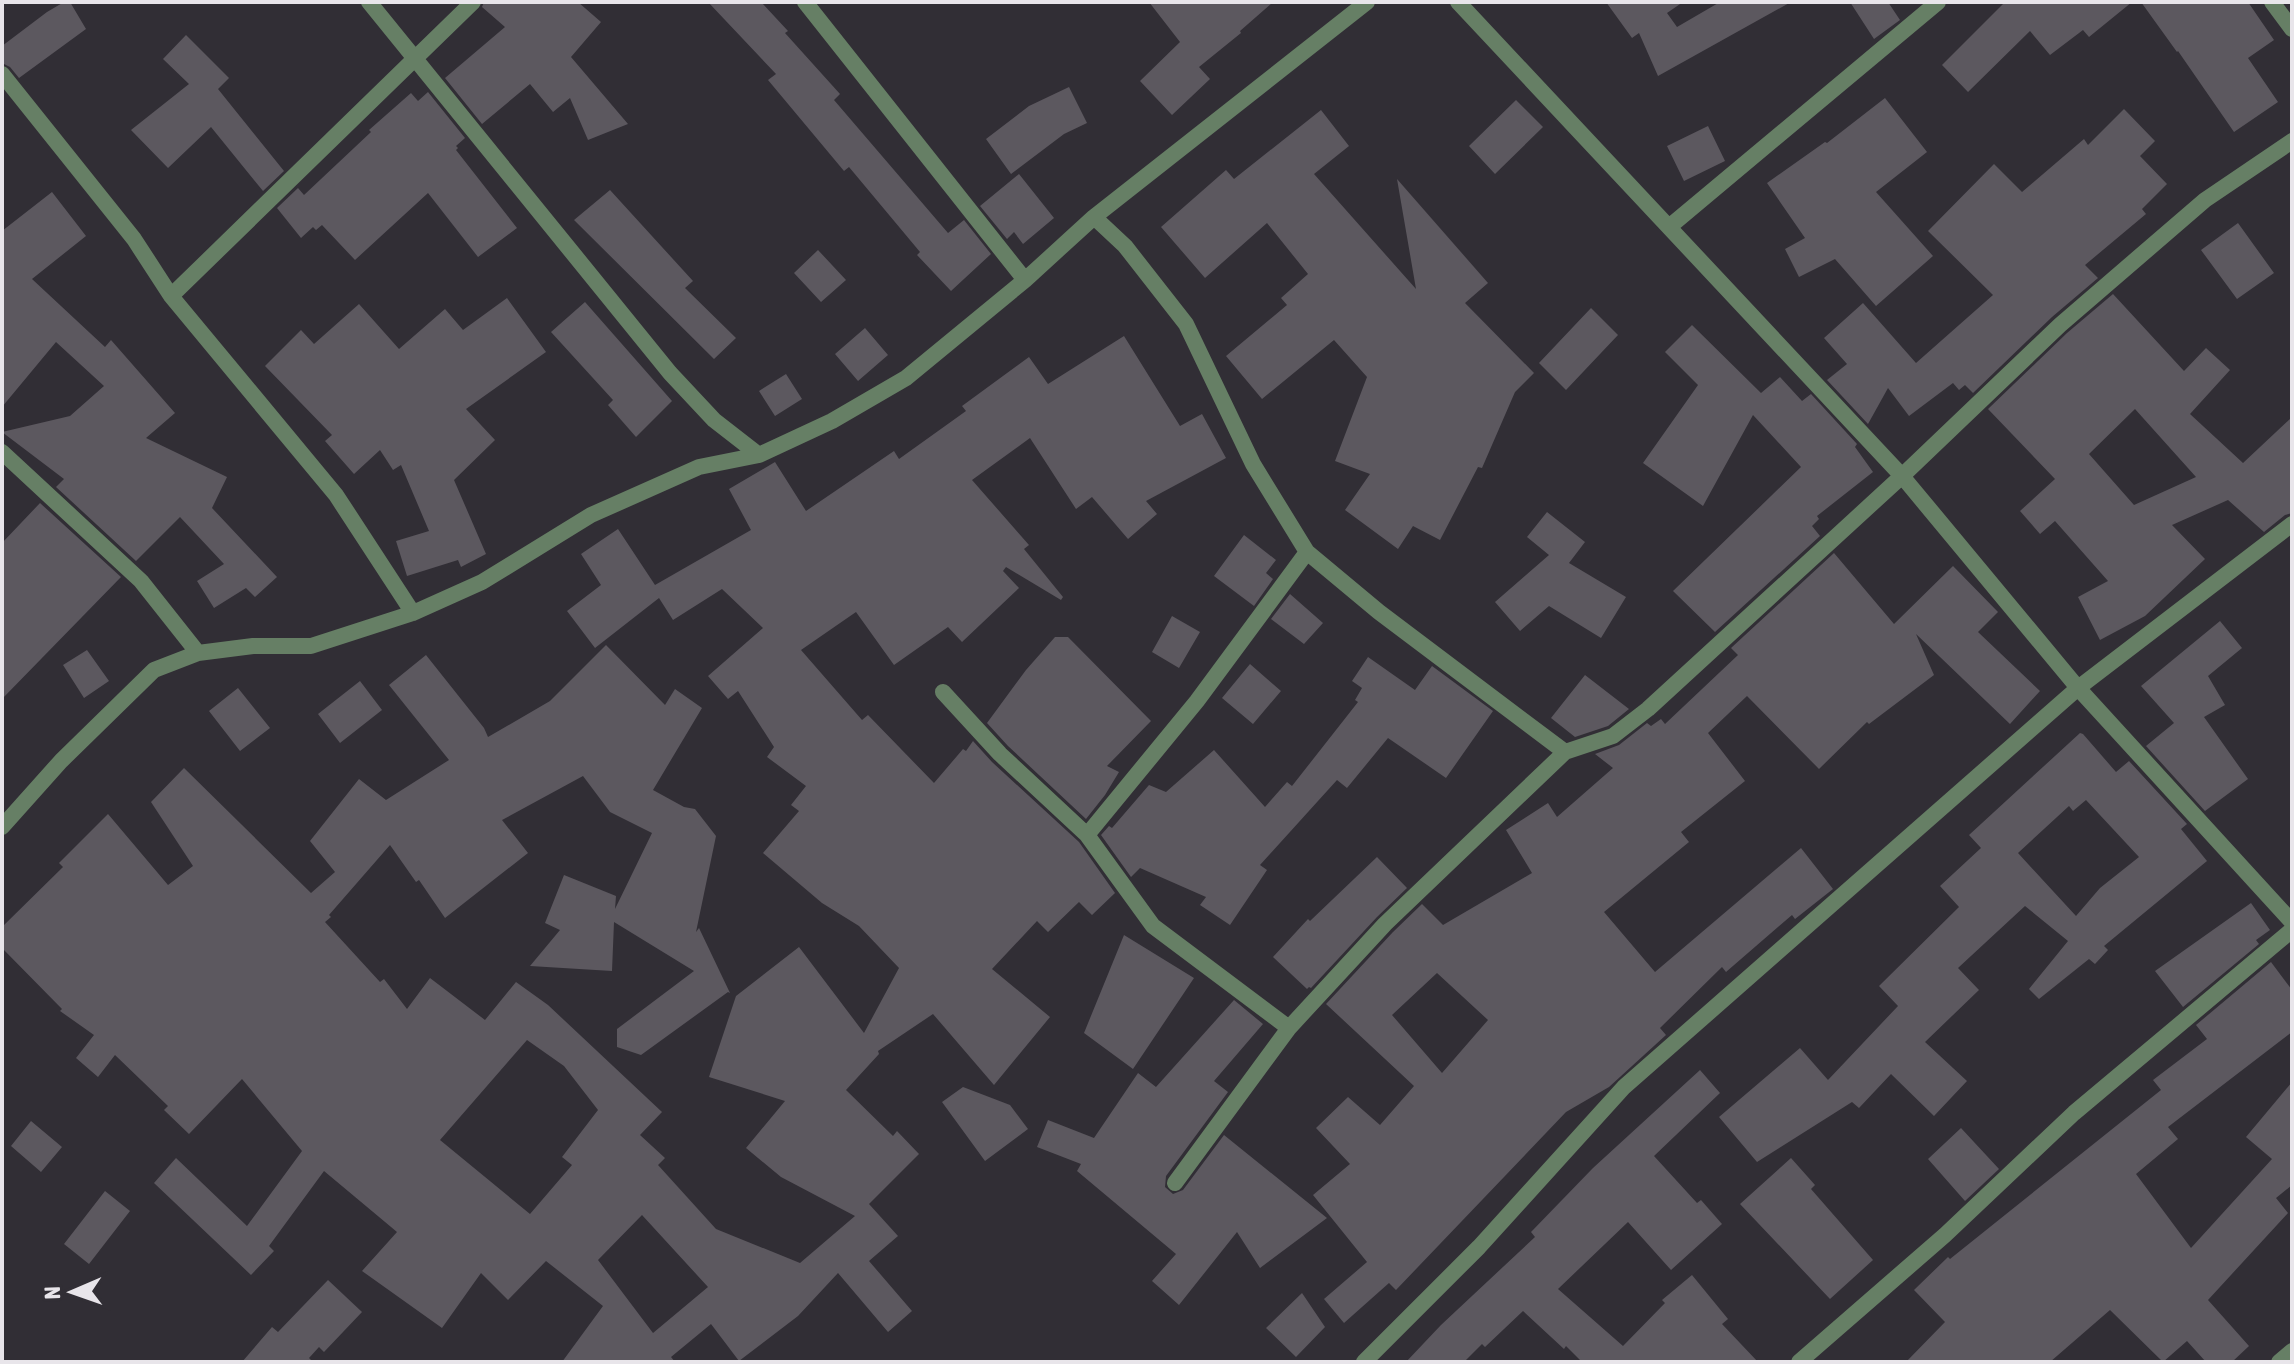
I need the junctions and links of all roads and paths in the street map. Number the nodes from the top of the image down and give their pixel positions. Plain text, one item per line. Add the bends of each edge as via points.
1 (369, 2) edge
2 (473, 2) edge
3 (1367, 2) edge
4 (1458, 2) edge
5 (1938, 2) edge
6 (2272, 2) edge
7 (807, 3) edge
8 (2292, 29) edge
9 (417, 59) junction
10 (2, 74) edge
11 (2292, 141) edge
12 (1094, 217) junction
13 (1669, 227) junction
14 (1025, 280) junction
15 (171, 296) junction
16 (2, 452) edge
17 (759, 455) junction
18 (1902, 476) junction
19 (2292, 524) edge
20 (1307, 552) junction
21 (413, 613) junction
22 (198, 653) junction
23 (2078, 688) junction
24 (943, 692) dead end
25 (1565, 752) junction
26 (3, 822) edge
27 (1087, 835) junction
28 (2292, 922) edge
29 (2292, 930) edge
30 (1289, 1028) junction
31 (1175, 1183) dead end
32 (2292, 1351) edge
33 (1364, 1362) edge
34 (1799, 1362) edge
35 (2279, 1362) edge

1 - 9 street
2 - 9 street
3 - 12 street
4 - 13 street
5 - 13 street
6 - 8 street
7 - 14 street
9 - 15 street
9 - 17 street via 670,373 714,420
10 - 15 street via 134,239
11 - 18 street via 2205,200 2060,325
12 - 14 street
12 - 20 street via 1125,246 1186,324 1253,464
13 - 18 street
14 - 17 street via 906,378
15 - 21 street via 336,495
16 - 22 street via 141,581
17 - 21 street via 699,467 591,515 482,582
18 - 23 street
18 - 25 street via 1648,709 1613,736
19 - 23 street
20 - 25 street
20 - 27 street via 1197,701
21 - 22 street via 311,646
22 - 26 street via 154,670
23 - 28 street
23 - 33 street via 1624,1087 1479,1247
24 - 27 street
25 - 30 street via 1385,924
27 - 30 street via 1153,926
29 - 34 street via 2074,1113
30 - 31 street
32 - 35 street

